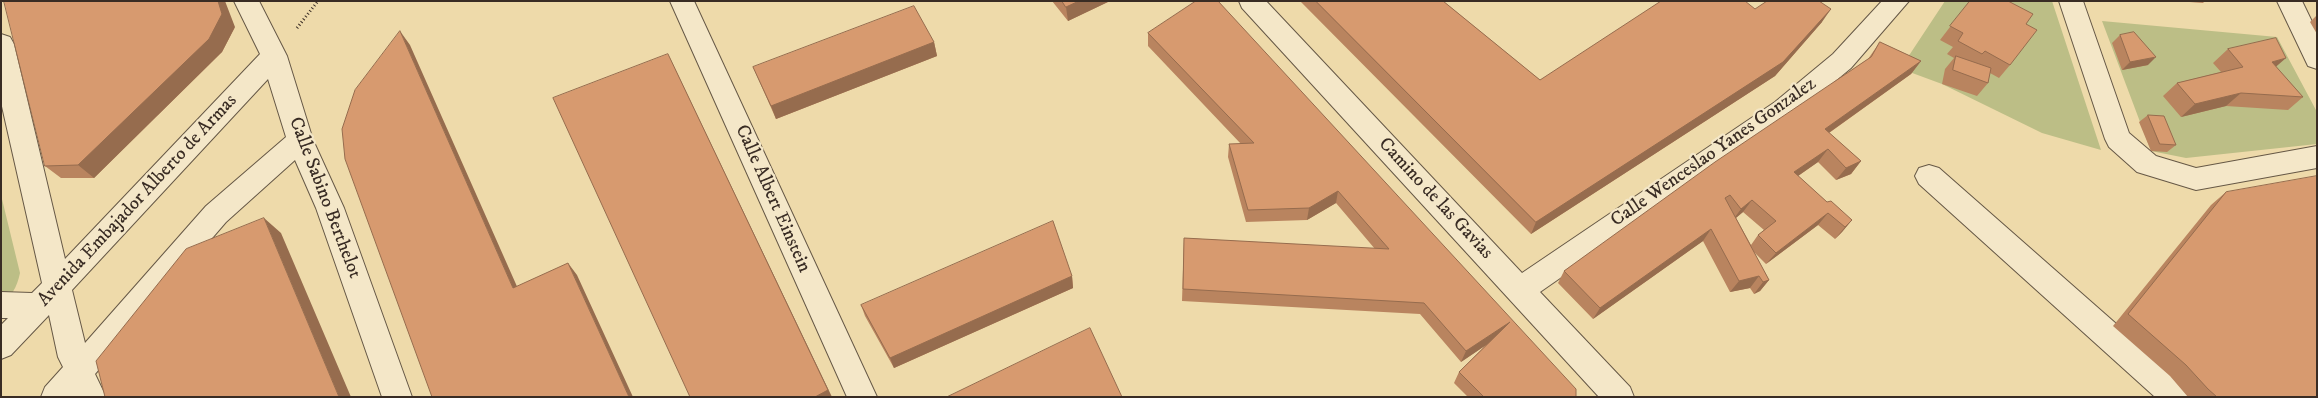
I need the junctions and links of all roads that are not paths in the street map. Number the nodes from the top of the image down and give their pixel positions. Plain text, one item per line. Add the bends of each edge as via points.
1 (246, 1) edge
2 (682, 1) edge
3 (1251, 1) edge
4 (1897, 1) edge
5 (2071, 1) edge
6 (2289, 1) edge
7 (1, 44) edge
8 (274, 56) junction
9 (2317, 59) edge
10 (300, 140) junction
11 (2317, 157) edge
12 (1929, 176) dead end
13 (1520, 291) junction
14 (48, 296) junction
15 (1, 305) edge
16 (1, 346) edge
17 (85, 384) edge
18 (56, 397) edge
19 (397, 397) edge
20 (862, 397) edge
21 (1620, 397) edge
22 (2177, 397) edge

1 - 8 street, Calle Sabino Berthelot
2 - 20 street, Calle Albert Einstein
3 - 13 street, Camino de las Gavias
4 - 13 street, Calle Wenceslao Yanes Gonzalez via 1842,61 1784,109
5 - 11 street via 2118,139 2147,164 2196,179
6 - 9 street
7 - 14 street
8 - 10 street, Calle Sabino Berthelot
8 - 14 street, Avenida Embajador Alberto de Armas
10 - 17 street via 216,214
10 - 19 street, Calle Sabino Berthelot via 330,208
12 - 22 street
13 - 21 street, Camino de las Gavias
14 - 15 street
14 - 16 street, Avenida Embajador Alberto de Armas
14 - 17 street
17 - 18 street

